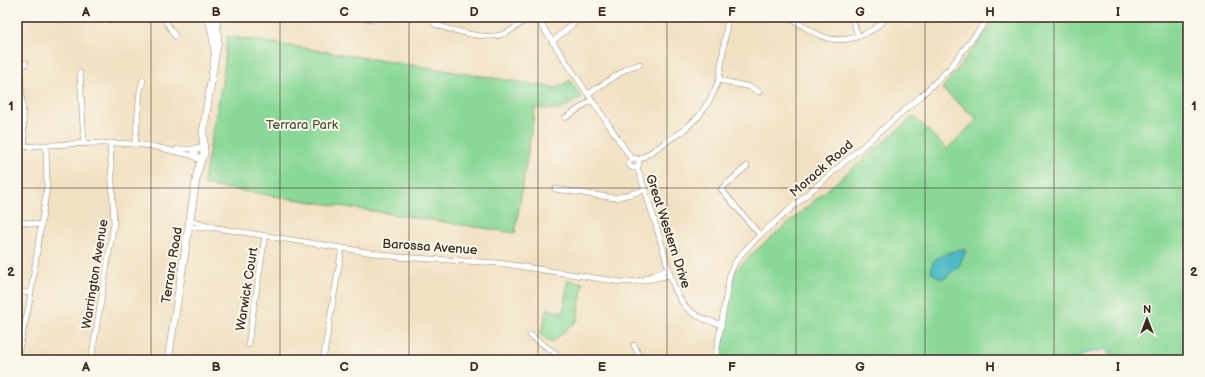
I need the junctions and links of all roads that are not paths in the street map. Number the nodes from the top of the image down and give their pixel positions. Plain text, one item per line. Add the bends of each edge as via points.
1 (117, 17) edge
2 (163, 17) edge
3 (208, 17) edge
4 (216, 17) edge
5 (358, 17) edge
6 (529, 17) edge
7 (536, 17) edge
8 (581, 17) edge
9 (728, 17) edge
10 (786, 17) edge
11 (852, 17) edge
12 (886, 17) edge
13 (989, 17) edge
14 (372, 19) dead end
15 (112, 21) dead end
16 (434, 24) dead end
17 (175, 36) dead end
18 (858, 36) junction
19 (552, 42) junction
20 (216, 56) junction
21 (26, 63) dead end
22 (640, 64) dead end
23 (80, 73) dead end
24 (143, 80) dead end
25 (719, 80) junction
26 (759, 92) dead end
27 (588, 94) junction
28 (592, 100) junction
29 (565, 118) dead end
30 (110, 143) junction
31 (84, 144) junction
32 (136, 144) junction
33 (46, 146) junction
34 (17, 147) edge
35 (25, 147) junction
36 (198, 153) junction
37 (631, 158) junction
38 (639, 160) junction
39 (747, 166) dead end
40 (637, 167) junction
41 (555, 189) dead end
42 (645, 190) junction
43 (17, 221) edge
44 (189, 223) junction
45 (41, 225) junction
46 (760, 235) junction
47 (265, 236) junction
48 (342, 248) junction
49 (669, 269) junction
50 (670, 275) junction
51 (641, 280) junction
52 (17, 291) edge
53 (30, 293) junction
54 (721, 324) junction
55 (530, 336) dead end
56 (248, 345) dead end
57 (634, 345) dead end
58 (17, 358) edge
59 (91, 360) edge
60 (168, 360) edge
61 (322, 360) edge
62 (554, 360) edge
63 (640, 360) edge
64 (715, 360) edge

1 - 15 street
2 - 17 street
3 - 20 street, Terrara Road
4 - 20 street, Terrara Road
5 - 14 street
6 - 16 street via 504,34 493,37 454,31
7 - 19 street
8 - 19 street
9 - 25 street
10 - 18 street via 820,36 848,39
11 - 18 street
12 - 18 street via 871,30
13 - 46 street, Morack Road via 950,69
19 - 27 street
20 - 36 street, Terrara Road
21 - 35 street via 20,70
22 - 27 street via 628,68
23 - 31 street
24 - 32 street
25 - 26 street via 750,87
25 - 38 street via 711,98 684,130
27 - 28 street
28 - 29 street
28 - 37 street
30 - 31 street
30 - 32 street
30 - 59 street, Warrington Avenue via 114,223
31 - 33 street
32 - 36 street
33 - 35 street
33 - 45 street via 47,186
34 - 35 street
36 - 44 street, Terrara Road
37 - 38 street
37 - 40 street via 630,165 633,168
38 - 40 street
39 - 46 street via 721,189
40 - 42 street, Great Western Drive
41 - 42 street via 615,198
42 - 49 street, Great Western Drive
43 - 45 street
44 - 47 street, Barossa Avenue via 204,223 217,228
44 - 60 street, Terrara Road
45 - 53 street
46 - 54 street, Morack Road via 733,265
47 - 48 street, Barossa Avenue
47 - 56 street, Warwick Court
48 - 51 street, Barossa Avenue via 398,257 499,262 621,282
48 - 61 street
49 - 50 street, Great Western Drive
49 - 51 street, Barossa Avenue
50 - 51 street, Barossa Avenue
50 - 54 street, Great Western Drive via 678,295 690,311 707,321
52 - 53 street
53 - 58 street
54 - 64 street, Morack Road
55 - 62 street via 555,353
57 - 63 street

